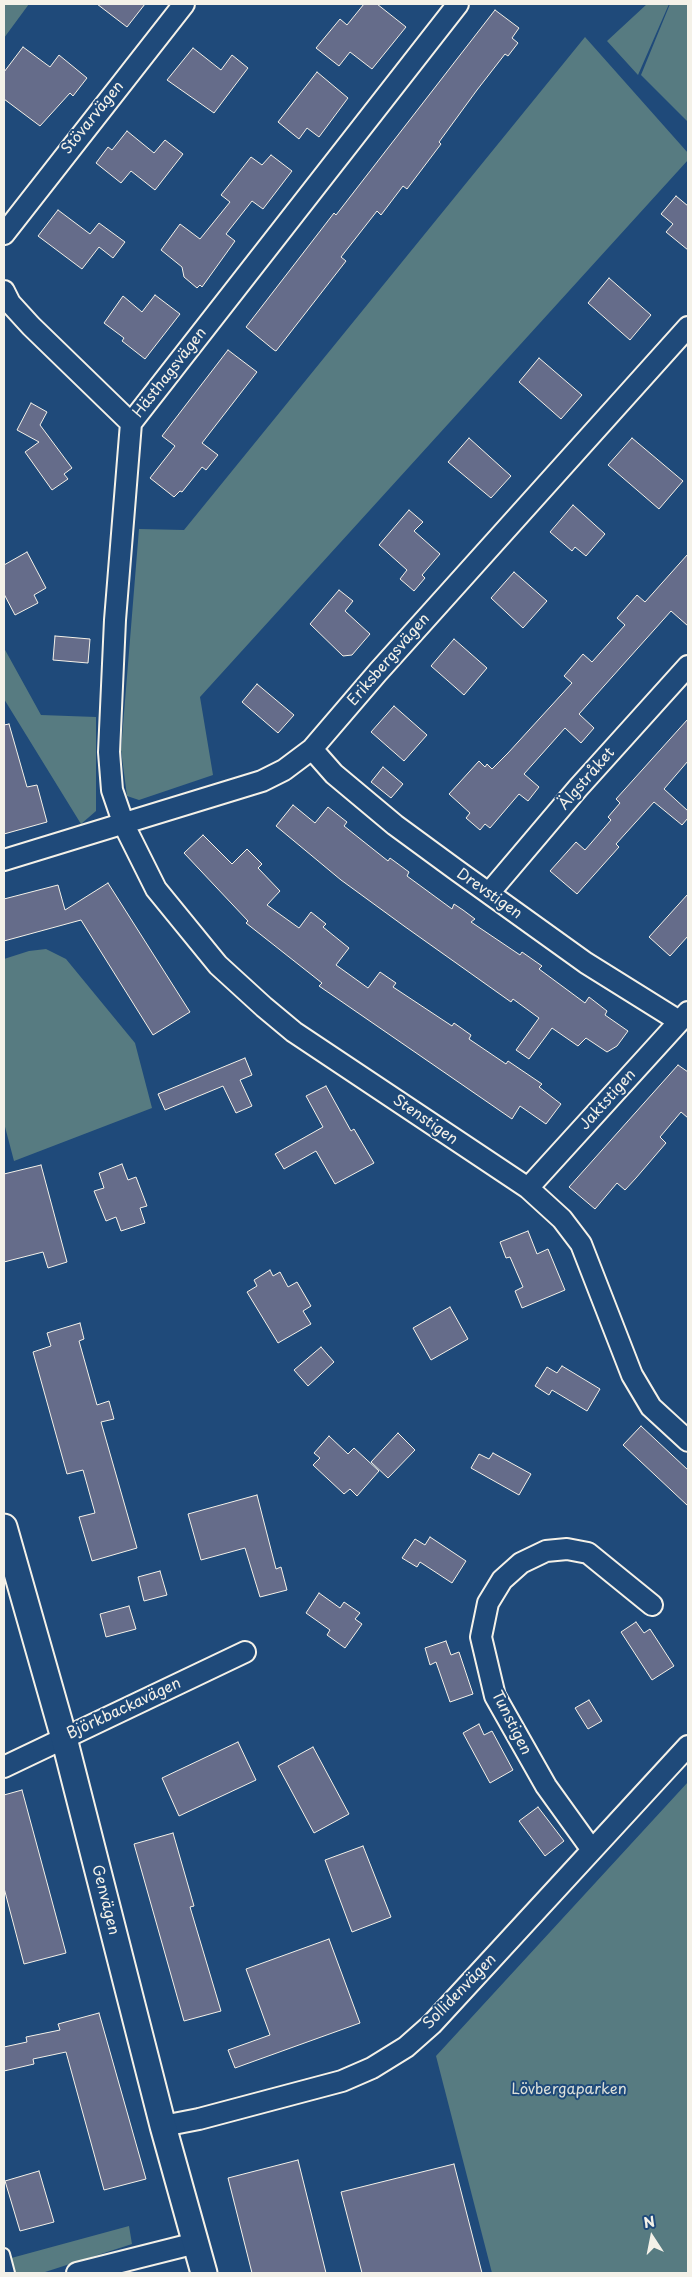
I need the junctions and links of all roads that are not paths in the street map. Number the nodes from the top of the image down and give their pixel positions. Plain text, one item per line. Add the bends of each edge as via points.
1 (184, 4) edge
2 (458, 4) edge
3 (4, 234) edge
4 (4, 291) edge
5 (688, 328) edge
6 (131, 423) junction
7 (688, 666) edge
8 (312, 749) junction
9 (124, 825) junction
10 (4, 860) edge
11 (489, 893) junction
12 (684, 1016) edge
13 (528, 1188) junction
14 (688, 1441) edge
15 (4, 1527) edge
16 (652, 1606) dead end
17 (245, 1652) dead end
18 (64, 1738) junction
19 (688, 1746) edge
20 (4, 1767) edge
21 (592, 1850) junction
22 (163, 2126) junction
23 (196, 2243) junction
24 (4, 2254) edge
25 (9, 2273) edge
26 (77, 2273) edge
27 (204, 2273) edge

1 - 3 street, Stövarvägen
2 - 6 street, Hästhagsvägen
4 - 6 street via 10,303 31,326
5 - 8 street, Eriksbergsvägen
6 - 9 street, Hästhagsvägen via 115,620 109,752 112,790
7 - 11 street, Älgstråket
8 - 9 street, Eriksbergsvägen via 284,770 262,781
8 - 11 street, Drevstigen via 334,774 395,825
9 - 10 street, Eriksbergsvägen
9 - 13 street, Stenstigen via 156,889 218,965 241,987 294,1032
11 - 12 street, Drevstigen via 586,963
12 - 13 street, Jaktstigen
13 - 14 street, Stenstigen via 562,1219 581,1244 632,1375 651,1407
15 - 18 street, Genvägen
16 - 21 street, Tunstigen via 588,1553 567,1549 546,1551 520,1563 502,1580 488,1603 481,1637 495,1696 546,1786
17 - 18 street, Björkbackavägen
18 - 20 street, Björkbackavägen
18 - 22 street, Genvägen
19 - 21 street, Sollidenvägen
21 - 22 street, Sollidenvägen via 432,2024 406,2047 372,2068 342,2081
22 - 23 street, Genvägen
23 - 26 street
23 - 27 street, Genvägen
24 - 25 lane

